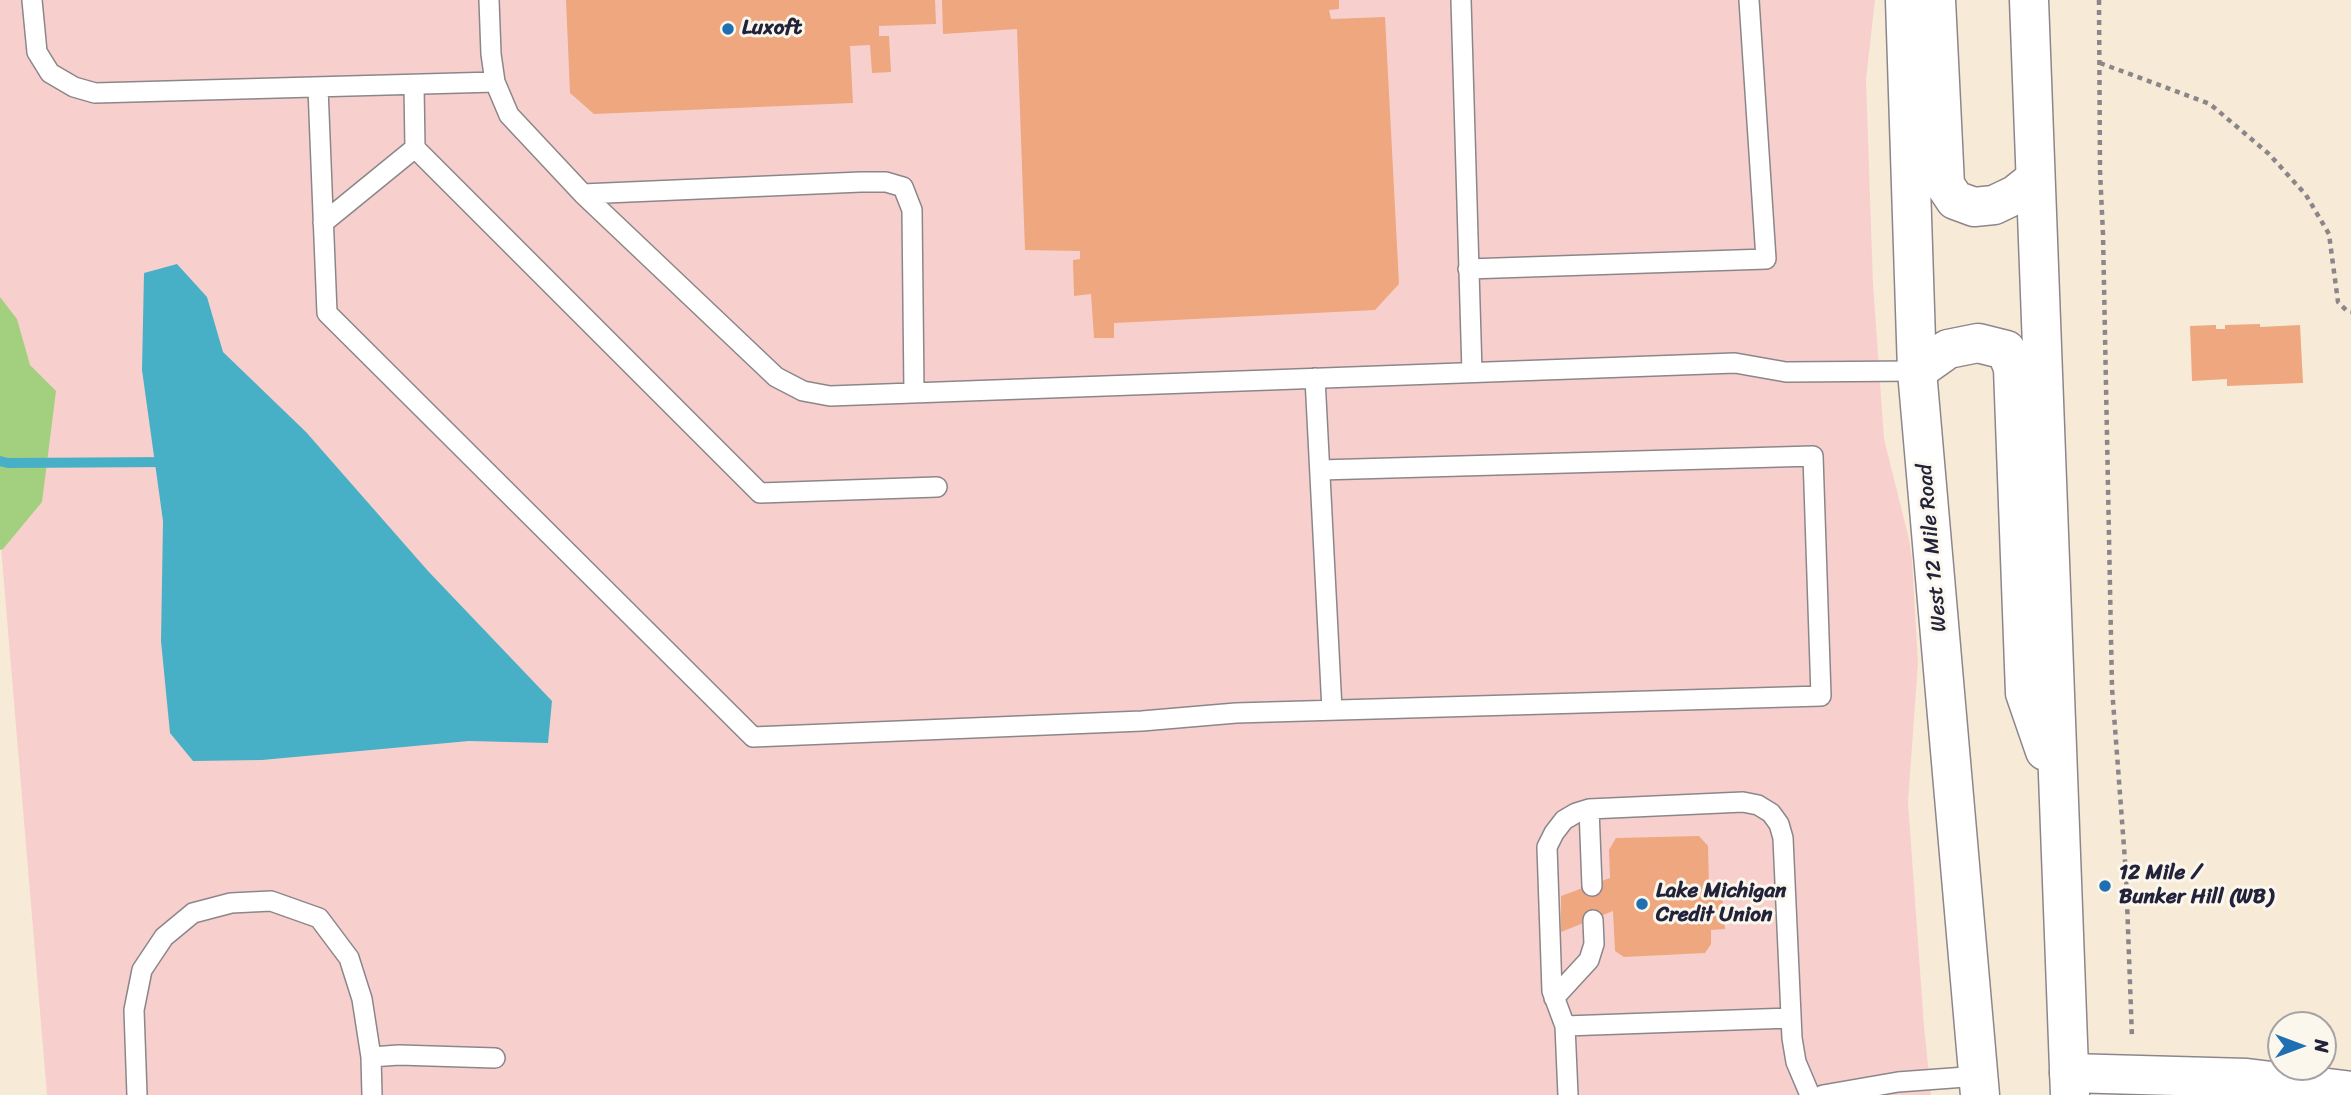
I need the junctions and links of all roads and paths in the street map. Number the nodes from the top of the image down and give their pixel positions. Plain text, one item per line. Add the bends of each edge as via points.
1 (32, 0) edge
2 (489, 0) edge
3 (1461, 0) edge
4 (1748, 0) edge
5 (1905, 0) edge
6 (1936, 0) edge
7 (2029, 0) edge
8 (2099, 0) edge
9 (2100, 63) junction
10 (495, 82) junction
11 (414, 86) junction
12 (318, 88) junction
13 (415, 148) junction
14 (2035, 179) junction
15 (583, 194) junction
16 (323, 223) junction
17 (1468, 269) junction
18 (2351, 312) edge
19 (1917, 371) junction
20 (1472, 372) junction
21 (1315, 378) junction
22 (914, 393) junction
23 (1320, 470) junction
24 (937, 487) dead end
25 (1332, 710) junction
26 (2057, 786) junction
27 (1589, 809) junction
28 (1592, 886) dead end
29 (1593, 920) dead end
30 (1554, 998) junction
31 (1790, 1018) junction
32 (1565, 1026) junction
33 (371, 1057) junction
34 (495, 1058) dead end
35 (2136, 1075) junction
36 (2070, 1084) edge
37 (1979, 1085) edge
38 (2351, 1091) edge
39 (137, 1095) edge
40 (372, 1095) edge
41 (1568, 1095) edge
42 (1810, 1095) edge
43 (1823, 1095) edge

1 - 12 lane via 37,52 50,74 74,87 95,93
2 - 10 lane
3 - 17 lane
4 - 17 lane via 1766,259
5 - 19 main road, West 12 Mile Road
6 - 14 main road via 1945,185 1955,200 1974,207 1994,205
7 - 14 main road
8 - 9 path
9 - 18 path via 2210,104 2269,154 2306,195 2329,234 2338,302
9 - 35 path via 2112,688
10 - 11 lane
10 - 15 lane via 509,115
11 - 12 lane
11 - 13 lane
12 - 16 lane
13 - 16 lane
13 - 24 lane via 761,493
14 - 26 main road
15 - 22 lane via 776,377 803,391 830,396
15 - 22 lane via 861,182 903,187 912,210
16 - 25 lane via 327,313 753,737
17 - 20 lane
19 - 20 lane via 1786,372 1735,363
19 - 26 main road via 1948,349 1978,343 2006,350 2013,368 2025,693
19 - 37 main road, West 12 Mile Road
20 - 21 lane
21 - 22 lane
21 - 23 lane
23 - 25 lane
23 - 25 lane via 1814,456 1821,696
26 - 36 main road
27 - 28 lane
27 - 30 lane via 1564,820 1547,848
27 - 31 lane via 1743,802 1770,813 1783,838
29 - 30 lane via 1589,960
30 - 32 lane
31 - 32 lane
31 - 42 lane via 1796,1062
32 - 41 lane
33 - 34 lane
33 - 39 lane via 362,999 349,958 319,918 271,901 231,903 193,913 164,937 142,970 134,1010
33 - 40 lane
35 - 36 main road
35 - 38 main road via 2247,1078
37 - 43 lane via 1898,1082

